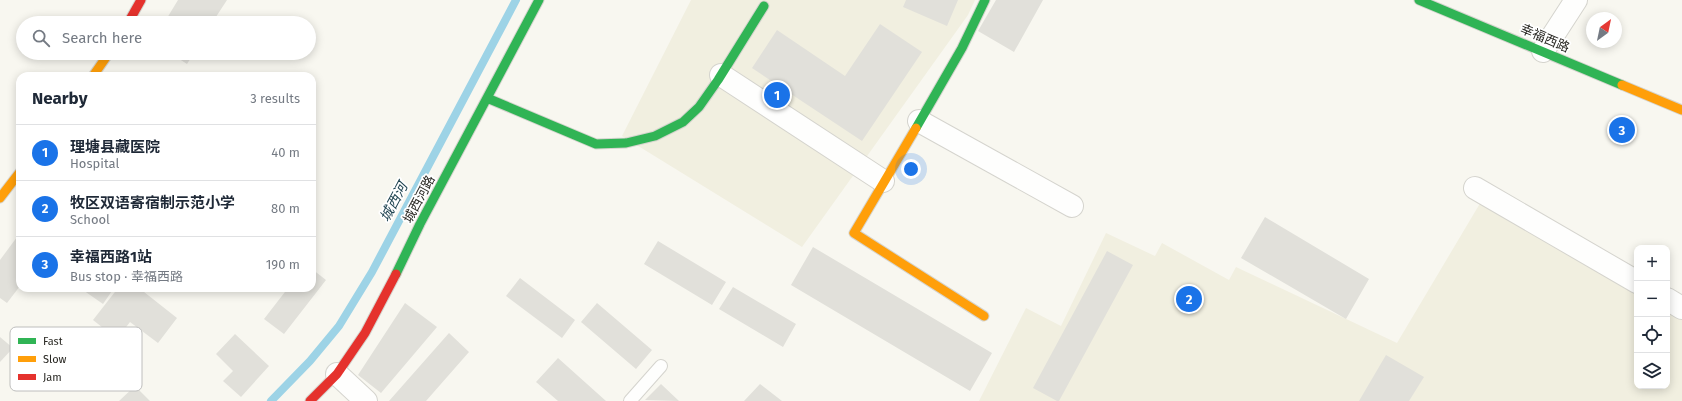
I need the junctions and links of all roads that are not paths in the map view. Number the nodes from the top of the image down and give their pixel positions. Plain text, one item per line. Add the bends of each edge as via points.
1 (142, 0) edge
2 (539, 0) edge
3 (985, 0) edge
4 (1419, 0) edge
5 (1576, 0) edge
6 (764, 6) dead end
7 (132, 16) edge
8 (1543, 51) junction
9 (104, 60) edge
10 (96, 72) edge
11 (721, 75) junction
12 (487, 98) junction
13 (1682, 110) edge
14 (919, 121) junction
15 (16, 177) edge
16 (883, 181) junction
17 (1475, 188) dead end
18 (0, 198) edge
19 (1072, 206) dead end
20 (1635, 281) edge
21 (1670, 301) edge
22 (1682, 308) edge
23 (984, 316) dead end
24 (661, 366) dead end
25 (337, 374) junction
26 (310, 401) edge
27 (366, 401) edge
28 (630, 401) edge

1 - 7 street
2 - 12 street, 城西河路
3 - 14 street via 962,48
4 - 8 street, 幸福西路
5 - 8 street
6 - 11 street
8 - 13 street, 幸福西路
9 - 10 street
11 - 12 street via 708,97 694,113 673,129 644,140 612,144 596,144
11 - 16 street
12 - 25 street, 城西河路 via 365,334
14 - 16 street
14 - 19 street
15 - 18 street
16 - 23 street via 854,233
17 - 20 street
21 - 22 street
24 - 28 lane
25 - 26 street, 城西河路
25 - 27 street

